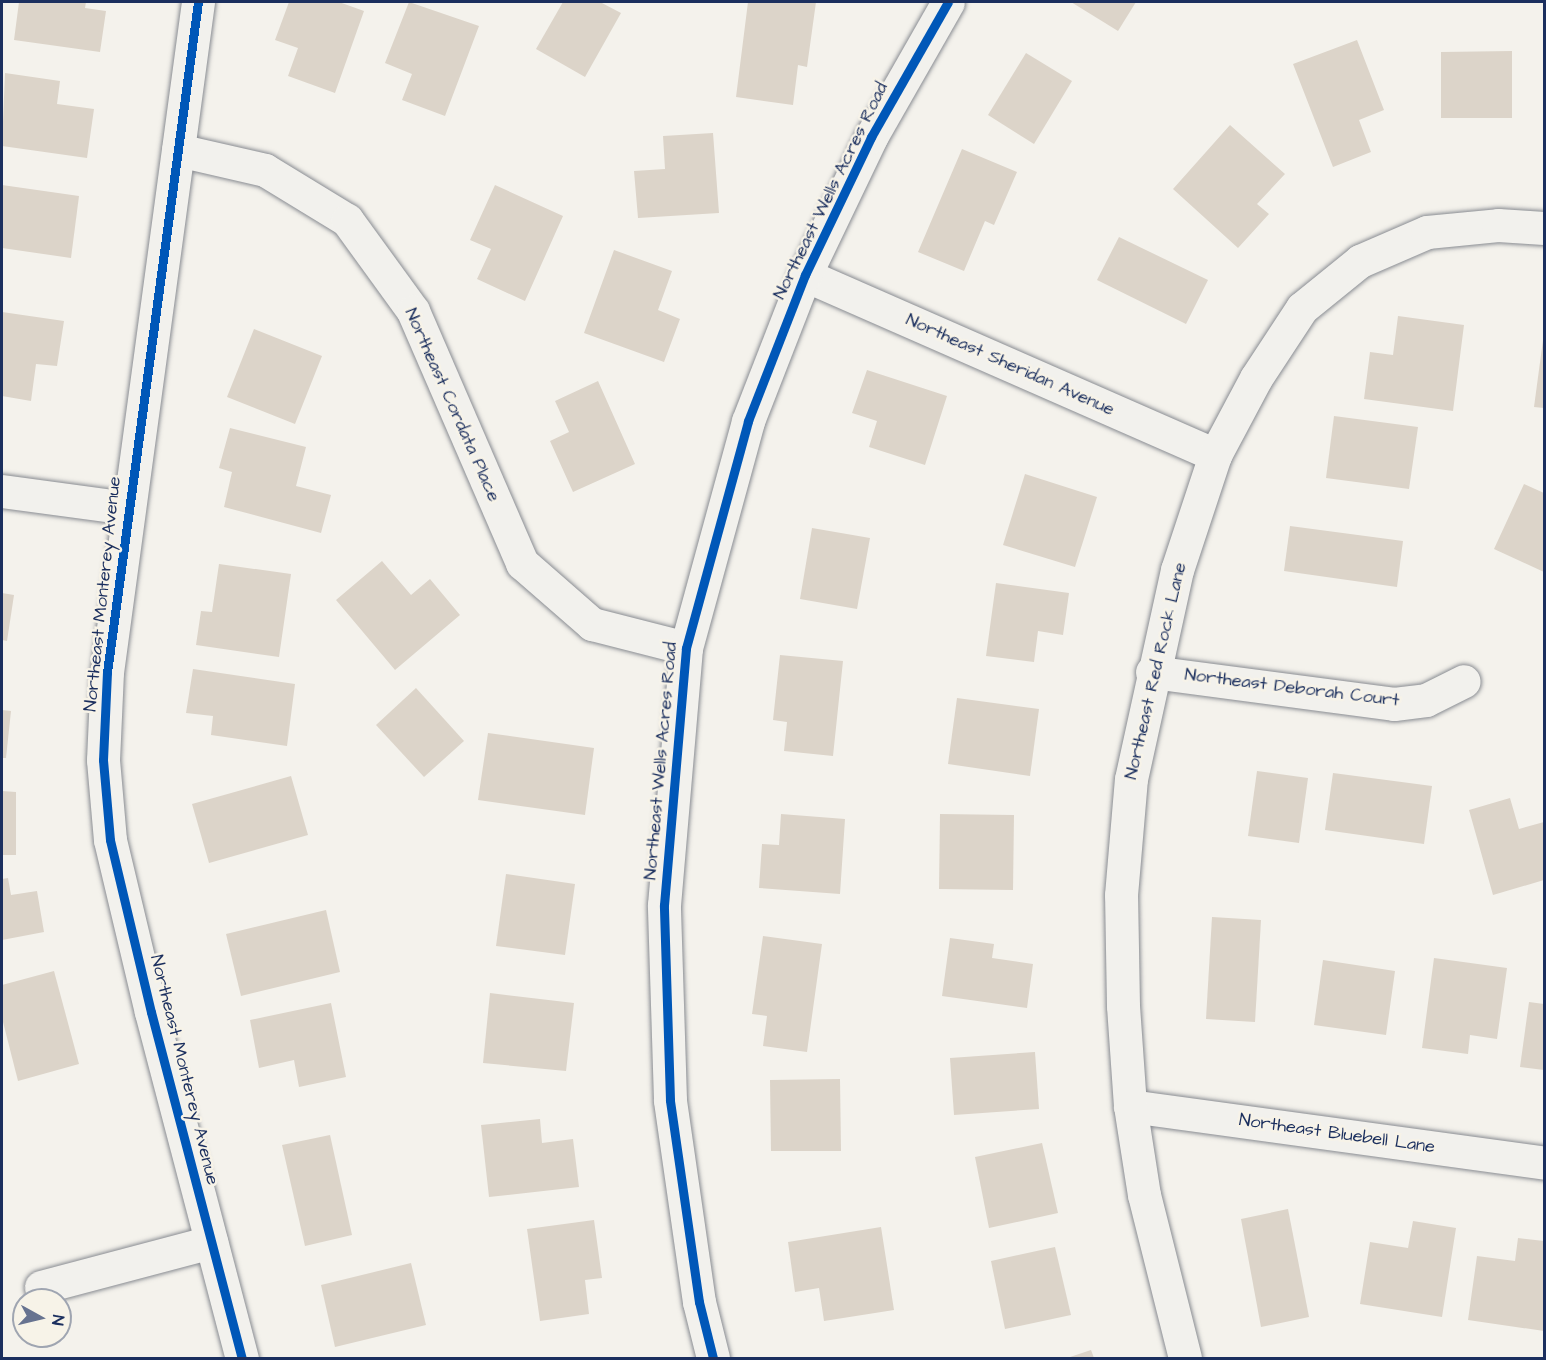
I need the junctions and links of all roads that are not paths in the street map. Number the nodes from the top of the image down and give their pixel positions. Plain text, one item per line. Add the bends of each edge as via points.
1 (198, 2) edge
2 (948, 2) edge
3 (178, 150) junction
4 (1545, 228) edge
5 (805, 275) junction
6 (1215, 455) junction
7 (2, 491) edge
8 (128, 508) junction
9 (686, 648) junction
10 (1152, 672) junction
11 (1464, 681) dead end
12 (1130, 1106) junction
13 (1545, 1162) edge
14 (211, 1242) junction
15 (41, 1287) dead end
16 (242, 1359) edge
17 (714, 1359) edge
18 (1185, 1359) edge

1 - 3 street, Northeast Monterey Avenue
2 - 5 street, Northeast Wells Acres Road via 871,137
3 - 8 street, Northeast Monterey Avenue
3 - 9 street, Northeast Cordata Place via 265,170 347,220 413,311 522,563 592,624
4 - 6 street, Northeast Red Rock Lane via 1498,225 1427,232 1360,261 1302,308 1256,378
5 - 6 street, Northeast Sheridan Avenue
5 - 9 street, Northeast Wells Acres Road via 748,421
6 - 10 street, Northeast Red Rock Lane via 1177,570
7 - 8 street
8 - 14 street, Northeast Monterey Avenue via 107,672 103,760 110,840
9 - 17 street, Northeast Wells Acres Road via 664,905 670,1100 699,1302
10 - 11 street, Northeast Deborah Court via 1394,704 1426,700
10 - 12 street, Northeast Red Rock Lane via 1131,779 1121,895
12 - 13 street, Northeast Bluebell Lane
12 - 18 street, Northeast Red Rock Lane via 1144,1195
14 - 15 street
14 - 16 street, Northeast Monterey Avenue

